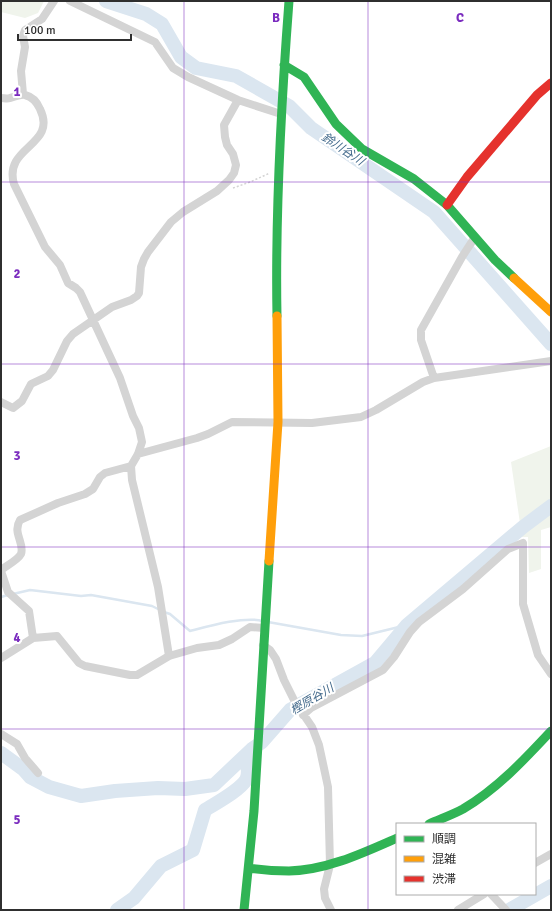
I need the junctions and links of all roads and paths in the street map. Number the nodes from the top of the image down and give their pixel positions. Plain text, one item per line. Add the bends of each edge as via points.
1 (54, 1) edge
2 (70, 1) edge
3 (289, 1) edge
4 (284, 65) junction
5 (551, 83) edge
6 (23, 94) junction
7 (1, 98) edge
8 (238, 100) junction
9 (281, 112) junction
10 (279, 168) junction
11 (230, 188) dead end
12 (447, 205) junction
13 (473, 240) junction
14 (551, 312) edge
15 (94, 320) junction
16 (551, 361) edge
17 (434, 378) junction
18 (1, 402) edge
19 (278, 422) junction
20 (138, 454) junction
21 (131, 466) junction
22 (1, 570) edge
23 (265, 624) junction
24 (33, 638) junction
25 (263, 644) junction
26 (169, 656) junction
27 (1, 658) edge
28 (551, 674) edge
29 (302, 714) junction
30 (551, 731) edge
31 (1, 734) edge
32 (38, 773) dead end
33 (431, 823) edge
34 (396, 838) edge
35 (551, 854) edge
36 (536, 862) edge
37 (330, 865) junction
38 (249, 868) junction
39 (482, 895) edge
40 (492, 895) edge
41 (244, 910) edge
42 (331, 910) edge
43 (458, 910) edge
44 (506, 910) edge

1 - 6 street via 42,19 25,30 23,36
2 - 8 street via 155,42 173,68
3 - 4 street
4 - 9 street
4 - 12 street via 304,77 336,124 362,149 414,179
5 - 12 street via 537,95 466,177
6 - 7 street via 9,99
6 - 15 street via 32,97 37,103 44,128 40,136 16,160 11,175 45,247 60,265 68,283 80,292
8 - 9 street
8 - 15 street via 224,125 227,145 236,165 234,173 217,191 171,222 144,259 137,296 112,307
9 - 10 street
10 - 11 path via 250,182
10 - 19 street via 276,256
12 - 13 street
13 - 14 street
13 - 17 street via 421,330
15 - 18 street via 73,334 53,370 48,376 31,384 22,401 14,408
15 - 20 street via 120,378 138,428 142,442
16 - 17 street
17 - 19 street via 361,416 312,423
19 - 20 street via 232,422 197,438
19 - 23 street
20 - 21 street
21 - 22 street via 105,473 93,489 85,494 20,520 17,531 21,554
21 - 26 street via 132,480 158,587
22 - 24 street via 10,594 29,611
23 - 25 street
23 - 26 street via 250,627 219,644
24 - 26 street via 57,636 85,666 130,675 137,675
24 - 27 street
25 - 29 street via 276,659
25 - 38 street
28 - 29 street via 538,655 523,604 523,543 508,549 463,589 419,622 383,670
29 - 37 street via 312,727 319,745 328,787
30 - 33 street via 523,762 488,792 463,809
31 - 32 street via 17,744
34 - 37 street
35 - 36 street
37 - 38 street via 286,872
37 - 42 street via 324,889
38 - 41 street
39 - 43 street
40 - 44 street

